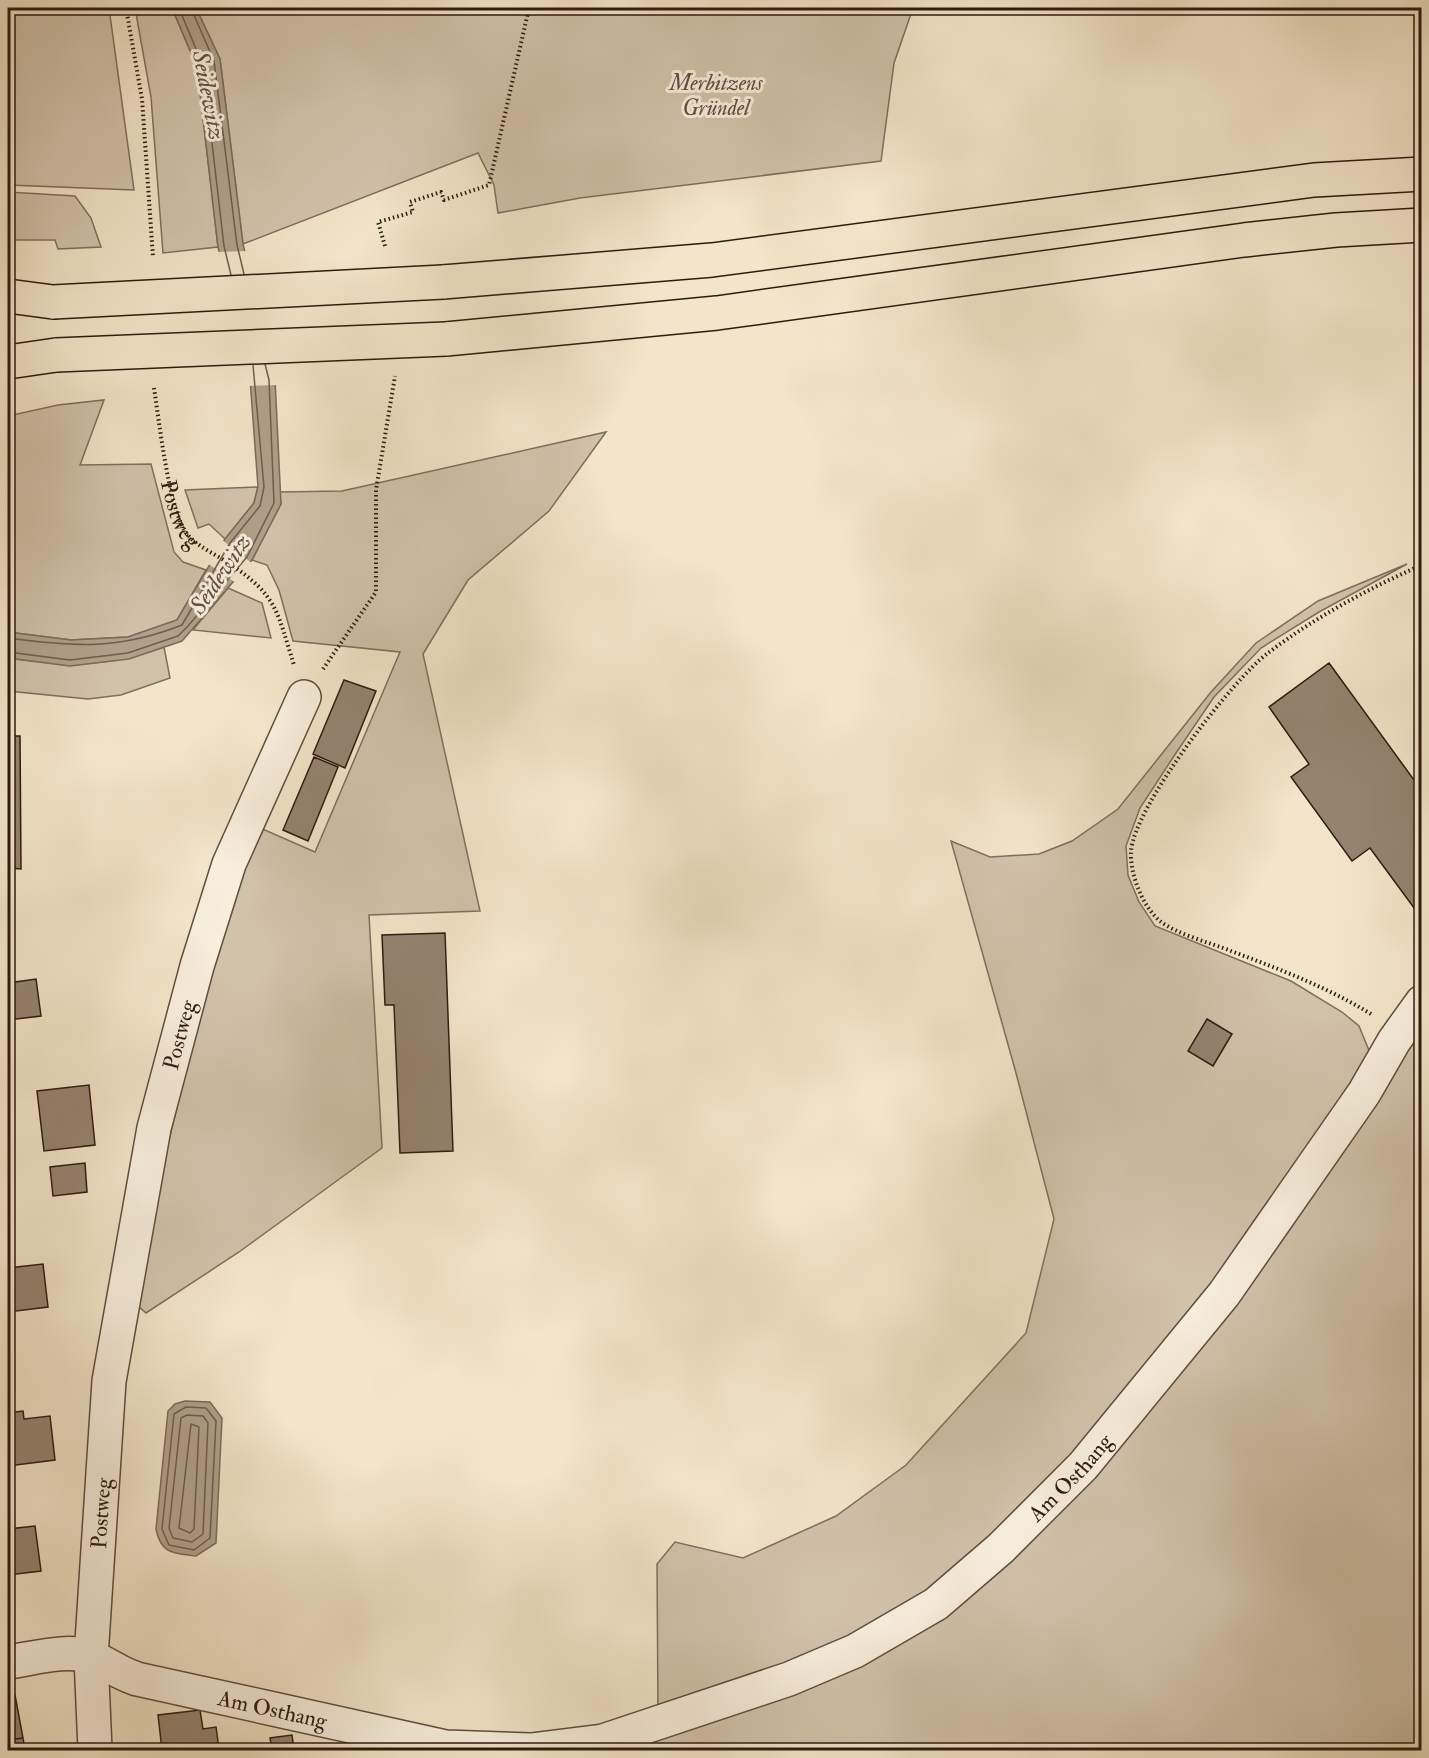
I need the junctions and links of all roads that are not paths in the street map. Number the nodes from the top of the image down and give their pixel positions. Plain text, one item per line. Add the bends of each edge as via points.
1 (1422, 174) edge
2 (1422, 225) edge
3 (8, 296) edge
4 (52, 302) junction
5 (8, 303) edge
6 (8, 351) edge
7 (56, 355) junction
8 (8, 362) edge
9 (304, 697) road end
10 (1422, 1002) edge
11 (91, 1657) junction
12 (8, 1662) edge
13 (605, 1746) edge
14 (80, 1748) edge

1 - 4 highway, bridge via 1314,180 712,260 443,282
2 - 7 highway, bridge via 1278,236 717,313 446,339
3 - 4 highway
4 - 5 highway
6 - 7 highway
7 - 8 highway
9 - 11 street, Postweg via 229,864 154,1128 109,1381
10 - 13 street, Am Osthang via 1364,1093 1224,1294 1083,1466 1001,1548 936,1604 855,1651
11 - 12 street via 68,1654
11 - 13 street, Am Osthang via 137,1679 446,1748 531,1750
11 - 14 street, Postweg

